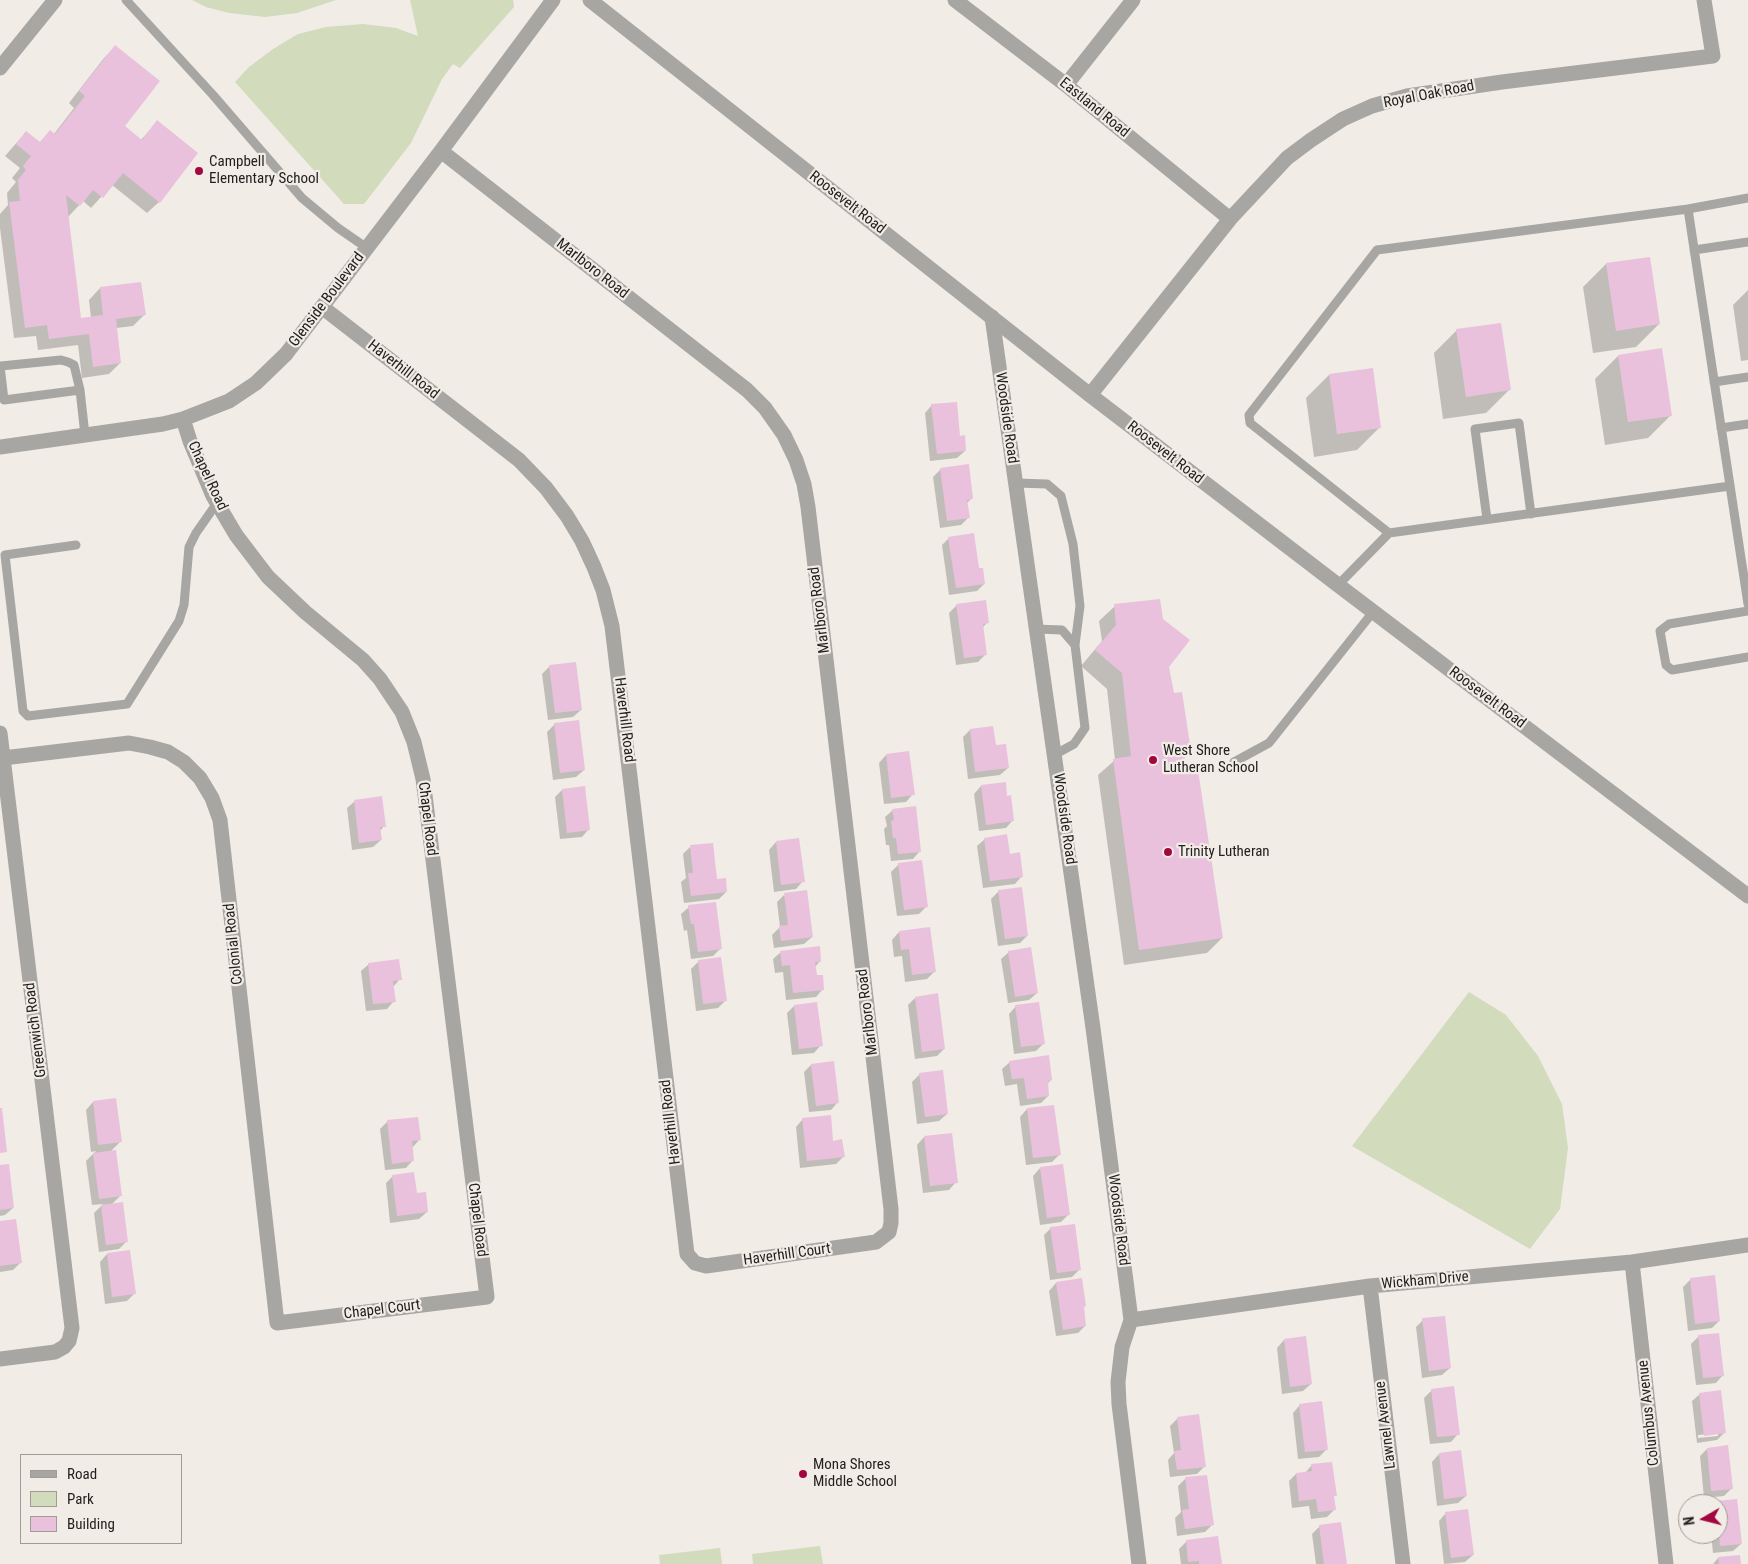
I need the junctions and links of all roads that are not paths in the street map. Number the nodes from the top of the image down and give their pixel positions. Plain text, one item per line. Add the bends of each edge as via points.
1 (54, 0) edge
2 (126, 0) edge
3 (553, 0) edge
4 (590, 0) edge
5 (955, 0) edge
6 (1133, 0) edge
7 (1704, 0) edge
8 (3, 59) edge
9 (1066, 85) junction
10 (441, 151) junction
11 (1748, 198) edge
12 (1688, 209) junction
13 (1230, 218) junction
14 (1748, 242) edge
15 (366, 248) junction
16 (1694, 250) junction
17 (322, 307) junction
18 (992, 317) junction
19 (0, 366) edge
20 (1748, 377) edge
21 (1714, 382) junction
22 (80, 390) junction
23 (1090, 395) junction
24 (183, 419) junction
25 (1748, 424) edge
26 (1721, 428) junction
27 (85, 435) junction
28 (0, 448) edge
29 (1016, 484) junction
30 (1730, 486) junction
31 (218, 503) junction
32 (1531, 514) junction
33 (1487, 519) junction
34 (1389, 533) junction
35 (76, 545) dead end
36 (1338, 586) junction
37 (1747, 591) edge
38 (1748, 604) edge
39 (1748, 611) edge
40 (1373, 612) junction
41 (1036, 629) junction
42 (1075, 645) junction
43 (1748, 657) edge
44 (0, 733) edge
45 (1054, 755) junction
46 (3, 758) junction
47 (1234, 762) dead end
48 (1748, 896) edge
49 (889, 1232) joint
50 (1748, 1245) edge
51 (687, 1254) joint
52 (1632, 1262) junction
53 (1370, 1286) junction
54 (487, 1297) joint
55 (1131, 1320) junction
56 (278, 1323) joint
57 (0, 1359) edge
58 (1138, 1564) edge
59 (1403, 1564) edge
60 (1666, 1564) edge

1 - 8 street
2 - 15 lane via 302,198
3 - 10 street, Glenside Boulevard
4 - 18 street, Roosevelt Road
5 - 9 street, Eastland Road
6 - 9 street
7 - 13 street, Royal Oak Road via 1713,56 1502,82 1407,96 1372,106 1343,119 1287,158
9 - 13 street, Eastland Road
10 - 15 street, Glenside Boulevard
10 - 49 street, Marlboro Road via 747,390 780,428 796,460 808,507 891,1209
11 - 12 lane
12 - 16 lane
12 - 34 lane via 1377,250 1249,415 1250,423
13 - 23 street, Royal Oak Road
14 - 16 lane
15 - 17 street, Glenside Boulevard
16 - 21 lane
17 - 24 street, Glenside Boulevard via 286,354 256,383 229,400
17 - 51 street, Haverhill Road via 519,460 567,516 582,541 603,590 612,626
18 - 23 street, Roosevelt Road
18 - 29 street, Woodside Road
19 - 22 lane via 68,362 74,365
19 - 22 lane via 4,400
20 - 21 lane
21 - 26 lane
22 - 27 lane
23 - 36 street, Roosevelt Road
24 - 27 street, Glenside Boulevard
24 - 31 street, Chapel Road
25 - 26 lane
26 - 30 lane
27 - 28 street, Glenside Boulevard
29 - 41 street, Woodside Road
29 - 42 lane via 1047,484 1061,496 1073,544 1080,606
30 - 32 lane
30 - 37 lane
31 - 35 lane via 189,547 184,605 179,622 127,704 28,716 22,711 4,555
31 - 54 street, Chapel Road via 236,535 268,577 364,660 380,679 402,712 414,742 423,779
32 - 33 lane
32 - 33 lane via 1518,423 1475,429
33 - 34 lane
34 - 36 lane
36 - 40 street, Roosevelt Road
37 - 38 lane
39 - 43 lane via 1669,624 1660,631 1666,665 1672,670
40 - 47 lane via 1269,743
40 - 48 street, Roosevelt Road
41 - 42 lane via 1062,630
41 - 45 street, Woodside Road
42 - 45 lane via 1085,728 1074,744
44 - 46 street, Greenwich Road
45 - 55 street, Woodside Road via 1094,1028
46 - 56 street, Colonial Road via 129,743 150,747 168,752 184,762 200,778 212,798 220,820
46 - 57 street, Greenwich Road via 72,1328 69,1341 55,1352
49 - 51 street, Haverhill Court via 876,1242 706,1266 695,1263
50 - 52 street, Wickham Drive
52 - 53 street, Wickham Drive
52 - 60 street, Columbus Avenue
53 - 55 street, Wickham Drive
53 - 59 street, Lawnel Avenue
54 - 56 street, Chapel Court
55 - 58 street via 1122,1347 1118,1382

